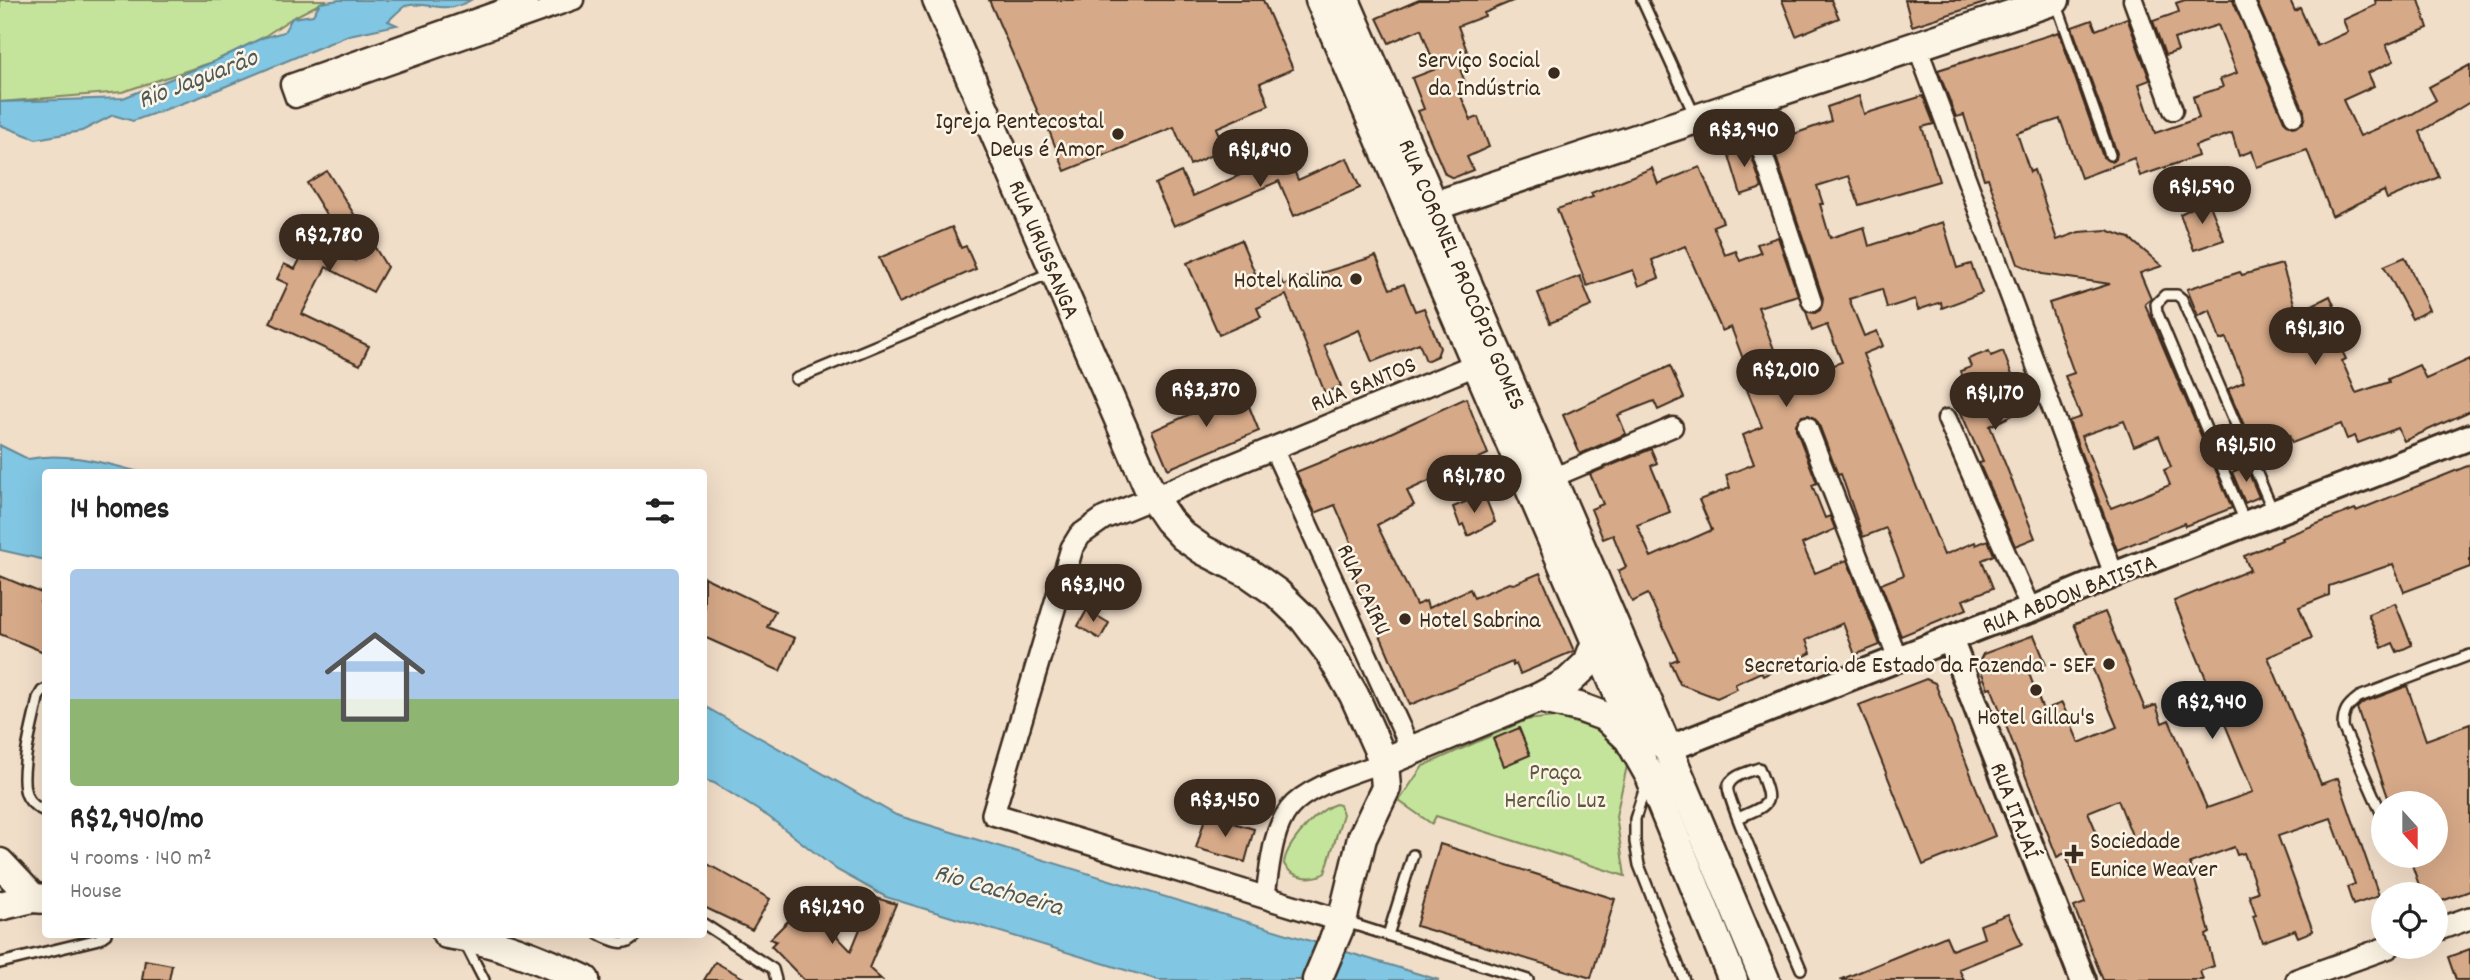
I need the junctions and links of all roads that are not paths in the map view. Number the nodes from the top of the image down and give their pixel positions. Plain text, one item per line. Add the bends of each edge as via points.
1 (528, 0) edge
2 (574, 0) edge
3 (937, 0) edge
4 (1320, 0) edge
5 (1345, 0) edge
6 (1642, 0) edge
7 (2056, 0) edge
8 (2133, 0) edge
9 (2244, 0) edge
10 (2015, 6) edge
11 (1917, 46) junction
12 (1746, 103) junction
13 (2173, 110) dead end
14 (2294, 116) dead end
15 (1696, 119) junction
16 (2110, 155) dead end
17 (1434, 206) junction
18 (1055, 271) junction
19 (1812, 302) dead end
20 (1475, 365) junction
21 (796, 379) dead end
22 (1947, 419) dead end
23 (1673, 426) dead end
24 (1807, 426) dead end
25 (2470, 436) edge
26 (1273, 448) junction
27 (1552, 478) junction
28 (1153, 498) junction
29 (2274, 513) junction
30 (2246, 524) junction
31 (2114, 575) junction
32 (2031, 610) junction
33 (1950, 639) junction
34 (1596, 642) junction
35 (2470, 655) edge
36 (1898, 659) junction
37 (42, 691) edge
38 (1538, 698) junction
39 (1668, 749) junction
40 (1411, 751) junction
41 (1384, 762) junction
42 (1650, 776) junction
43 (2372, 791) edge
44 (42, 810) edge
45 (1738, 818) junction
46 (1413, 855) dead end
47 (0, 863) edge
48 (1265, 897) junction
49 (39, 899) edge
50 (0, 906) edge
51 (2470, 918) edge
52 (707, 926) edge
53 (2448, 926) edge
54 (1340, 928) junction
55 (1388, 936) junction
56 (100, 938) edge
57 (459, 938) edge
58 (468, 938) edge
59 (607, 938) edge
60 (634, 938) edge
61 (2371, 953) edge
62 (0, 963) edge
63 (1801, 969) dead end
64 (484, 980) edge
65 (585, 980) edge
66 (776, 980) edge
67 (1317, 980) edge
68 (1528, 980) edge
69 (1684, 980) edge
70 (1733, 980) edge
71 (1765, 980) edge
72 (2083, 980) edge
73 (2297, 980) edge

1 - 2 street via 293,91
3 - 18 main road, RUA URUSSANGA
4 - 20 main road, RUA CORONEL PROCÓPIO GOMES
5 - 17 main road, RUA CORONEL PROCÓPIO GOMES
6 - 15 lane
7 - 10 main road
7 - 16 lane
8 - 13 street
9 - 14 street
10 - 11 main road
11 - 12 main road
11 - 31 street
12 - 15 main road
12 - 19 street
15 - 17 main road
17 - 27 main road, RUA CORONEL PROCÓPIO GOMES
18 - 21 lane
18 - 28 main road, RUA URUSSANGA
20 - 26 street, RUA SANTOS
20 - 34 main road, RUA CORONEL PROCÓPIO GOMES
22 - 32 street
23 - 27 street
24 - 36 street
25 - 29 main road, RUA ABDON BATISTA
26 - 28 street, RUA SANTOS
26 - 40 street, RUA CAIRU
27 - 39 main road, RUA CORONEL PROCÓPIO GOMES
28 - 41 main road, RUA URUSSANGA via 1183,536 1250,574 1304,619 1354,695
28 - 48 street, RUA SANTOS via 1091,525 1072,548 993,814
29 - 30 main road, RUA ABDON BATISTA
29 - 30 lane via 2182,299 2165,295 2156,304 2157,312
30 - 31 main road, RUA ABDON BATISTA
31 - 32 main road, RUA ABDON BATISTA
32 - 33 main road, RUA ABDON BATISTA
33 - 36 main road, RUA ABDON BATISTA
33 - 72 main road, RUA ITAJAÍ
34 - 38 main road via 1580,673
34 - 39 main road, RUA CORONEL PROCÓPIO GOMES via 1629,713
35 - 43 lane via 2348,705 2343,727
36 - 39 main road, RUA ABDON BATISTA
37 - 44 lane via 23,779 27,797
38 - 40 main road
38 - 42 main road via 1606,717 1629,739
39 - 42 main road
39 - 71 main road
40 - 41 main road
41 - 48 street via 1301,797 1288,810
41 - 54 main road via 1386,788 1362,838
42 - 69 lane via 1635,819 1637,853
42 - 70 main road
45 - 45 lane via 1769,801 1759,768 1728,785
45 - 63 lane
46 - 55 lane
47 - 49 main road
48 - 54 street
49 - 50 main road
51 - 53 street
52 - 66 lane via 773,968
54 - 55 lane
54 - 67 main road
55 - 68 lane
56 - 62 lane
57 - 64 lane
58 - 65 main road via 522,952
59 - 60 lane via 621,944
61 - 73 street

